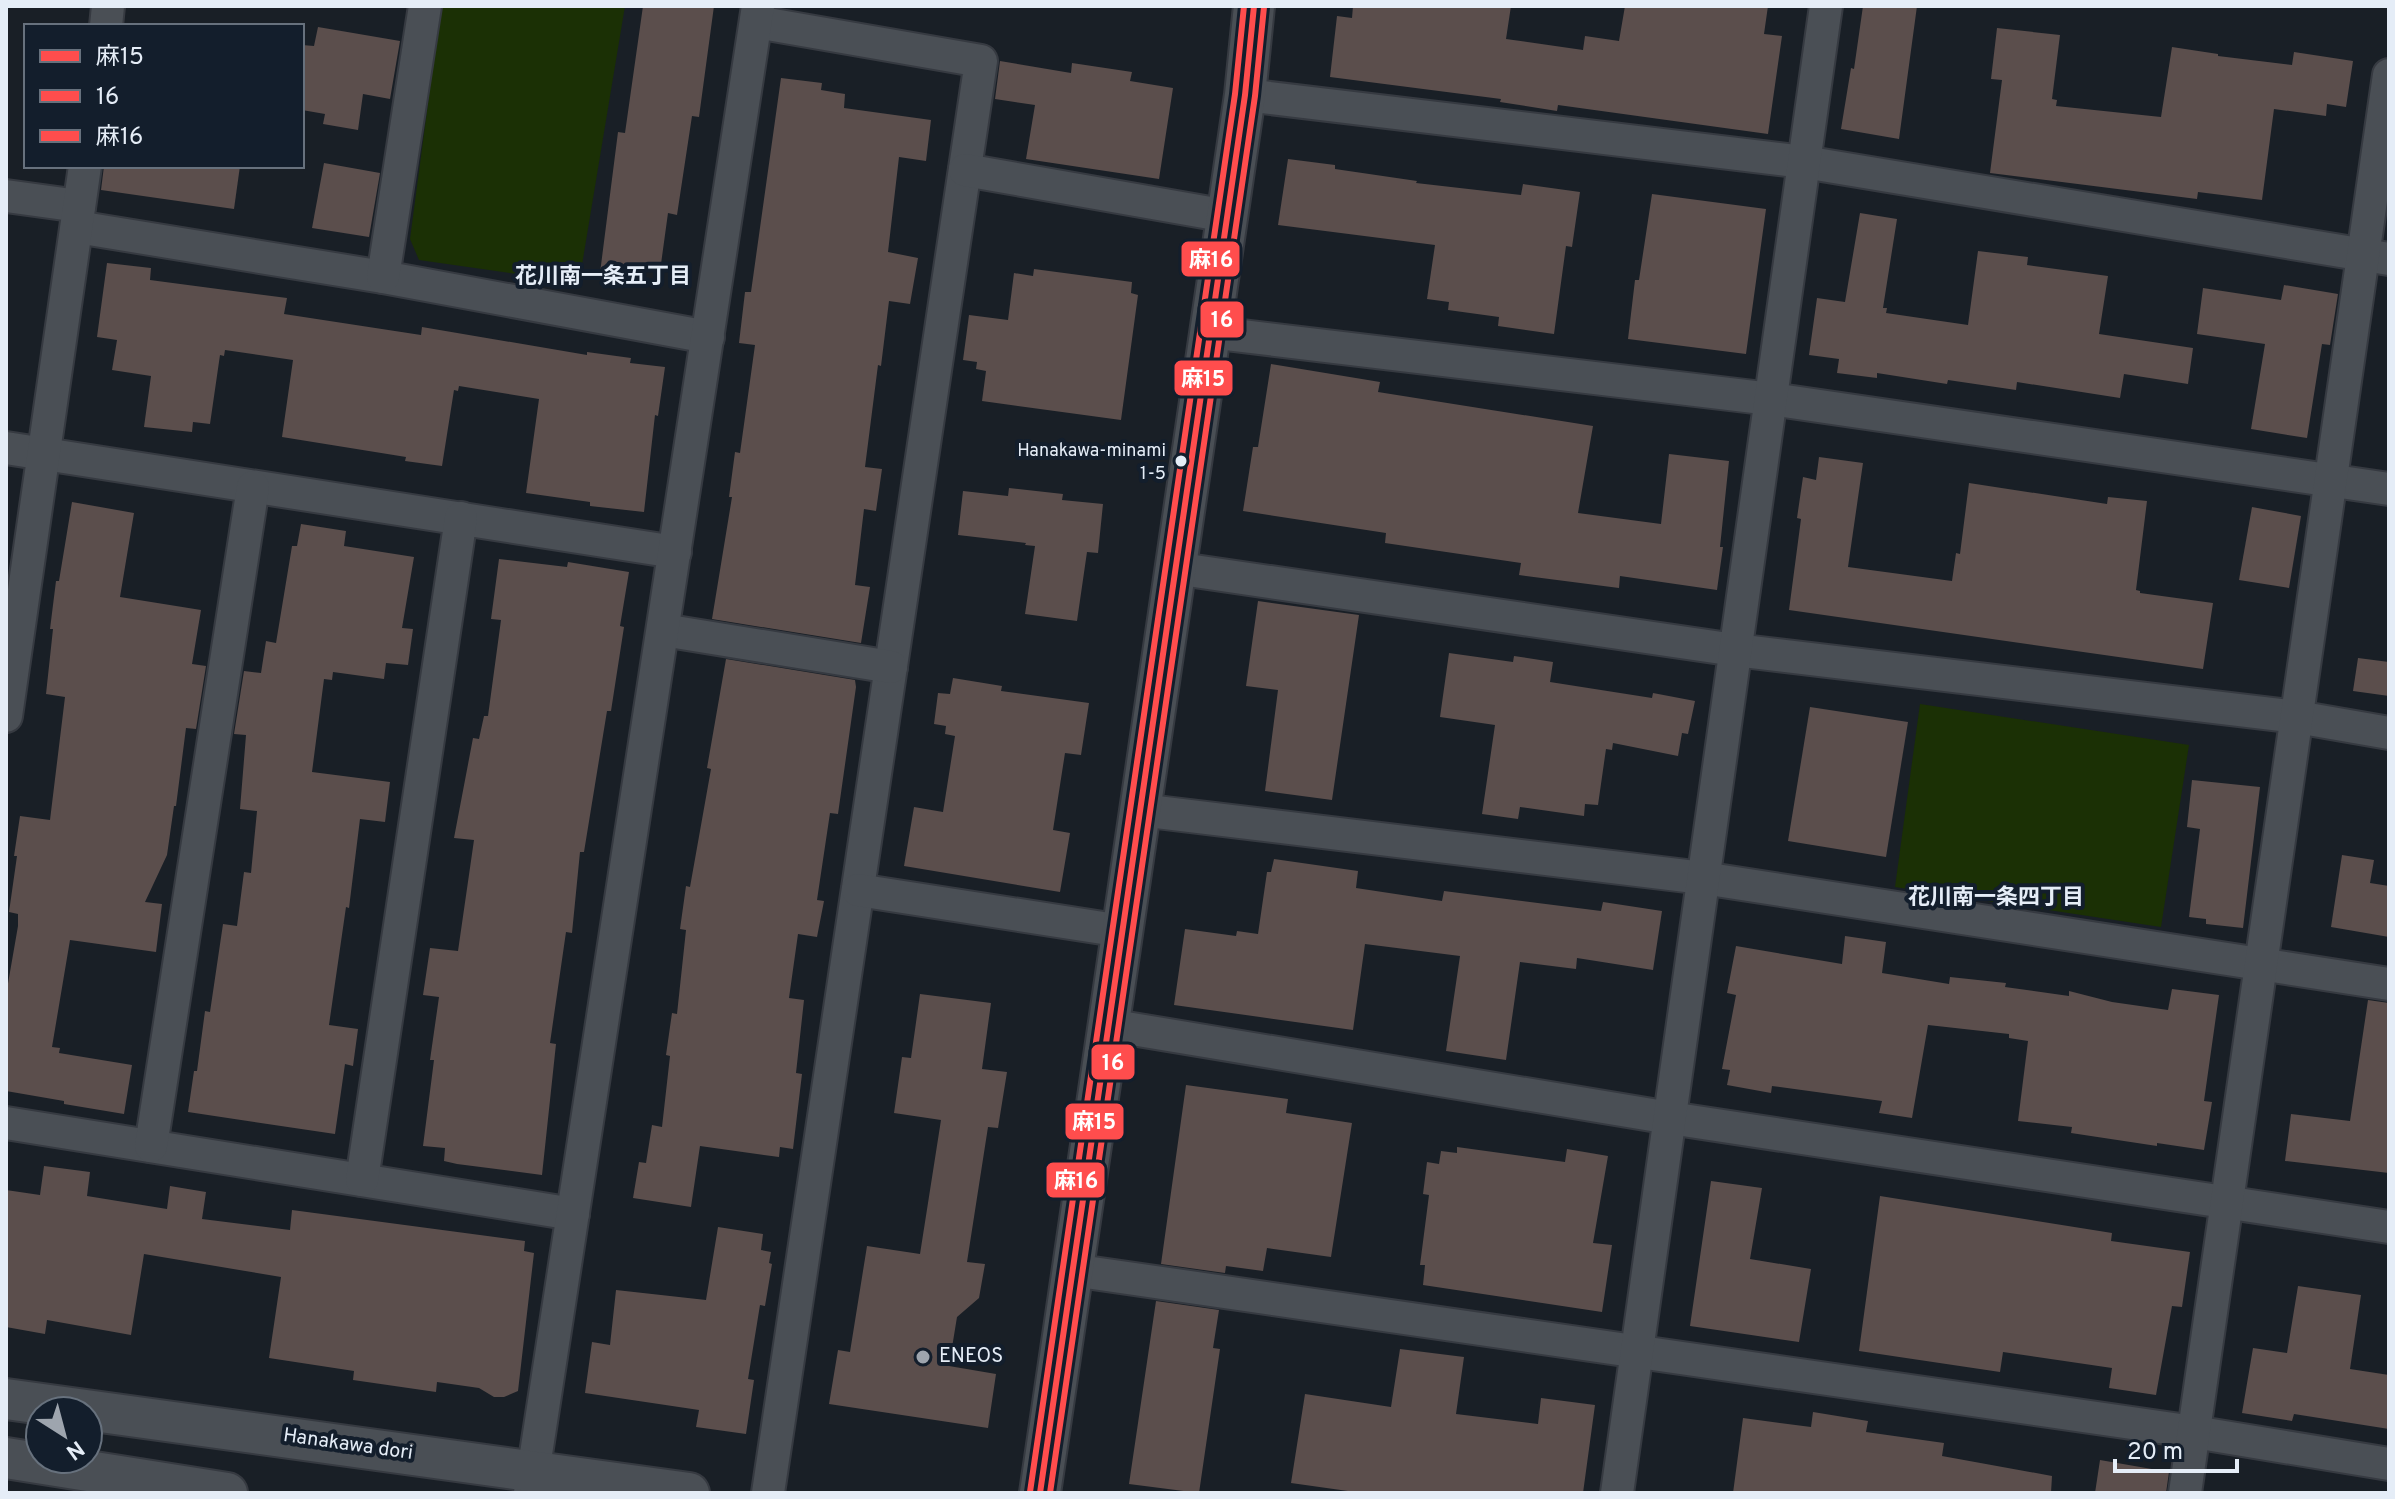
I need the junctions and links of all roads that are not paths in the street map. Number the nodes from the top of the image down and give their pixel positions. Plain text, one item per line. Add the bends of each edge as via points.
1 (1254, 6) edge
2 (1826, 6) edge
3 (418, 7) edge
4 (757, 14) edge
5 (2389, 75) edge
6 (1245, 95) junction
7 (1804, 162) junction
8 (85, 168) edge
9 (965, 170) junction
10 (6, 196) edge
11 (1227, 216) junction
12 (78, 217) junction
13 (2376, 257) edge
14 (383, 277) junction
15 (1209, 332) junction
16 (708, 337) junction
17 (1771, 399) junction
18 (6, 448) edge
19 (44, 454) junction
20 (2331, 480) junction
21 (253, 487) junction
22 (2389, 489) edge
23 (461, 518) junction
24 (675, 552) junction
25 (1174, 568) junction
26 (663, 630) junction
27 (1735, 650) junction
28 (891, 667) junction
29 (6, 716) edge
30 (2297, 717) junction
31 (2389, 733) edge
32 (1140, 810) junction
33 (1703, 878) junction
34 (858, 890) junction
35 (1122, 931) junction
36 (2261, 966) junction
37 (2389, 984) edge
38 (1108, 1025) junction
39 (1670, 1118) junction
40 (6, 1123) edge
41 (151, 1146) junction
42 (362, 1180) junction
43 (2227, 1203) junction
44 (573, 1214) junction
45 (2389, 1227) edge
46 (1072, 1270) junction
47 (1637, 1351) junction
48 (6, 1402) edge
49 (2194, 1432) junction
50 (6, 1458) edge
51 (2389, 1464) edge
52 (532, 1481) edge
53 (227, 1493) edge
54 (689, 1493) edge
55 (768, 1493) edge
56 (1040, 1493) edge
57 (1617, 1493) edge
58 (2185, 1493) edge

1 - 6 street
2 - 7 street
3 - 14 street
4 - 9 street via 981,61
4 - 16 street
5 - 13 street
6 - 7 street
6 - 11 street
7 - 13 street
7 - 17 street
8 - 12 street
9 - 11 street
9 - 28 street
10 - 12 street
11 - 15 street
12 - 14 street
12 - 19 street
13 - 20 street
14 - 16 street
15 - 17 street
15 - 25 street
16 - 24 street
17 - 20 street
17 - 27 street
18 - 19 street
19 - 21 street
19 - 29 street
20 - 22 street
20 - 30 street
21 - 23 street
21 - 41 street
23 - 24 street
23 - 42 street
24 - 26 street
25 - 27 street
25 - 32 street
26 - 28 street
26 - 44 street
27 - 30 street
27 - 33 street
28 - 34 street
30 - 31 street
30 - 36 street
32 - 33 street
32 - 35 street
33 - 36 street
33 - 39 street
34 - 35 street
34 - 55 street
35 - 38 street
36 - 37 street
36 - 43 street
38 - 39 street
38 - 46 street
39 - 43 street
39 - 47 street
40 - 41 street
41 - 42 street
42 - 44 street
43 - 45 street
43 - 49 street
44 - 52 street
46 - 47 street
46 - 56 street
47 - 49 street
47 - 57 street
48 - 52 street, Hanakawa dori
49 - 51 street
49 - 58 street
50 - 53 street
52 - 54 street, Hanakawa dori

